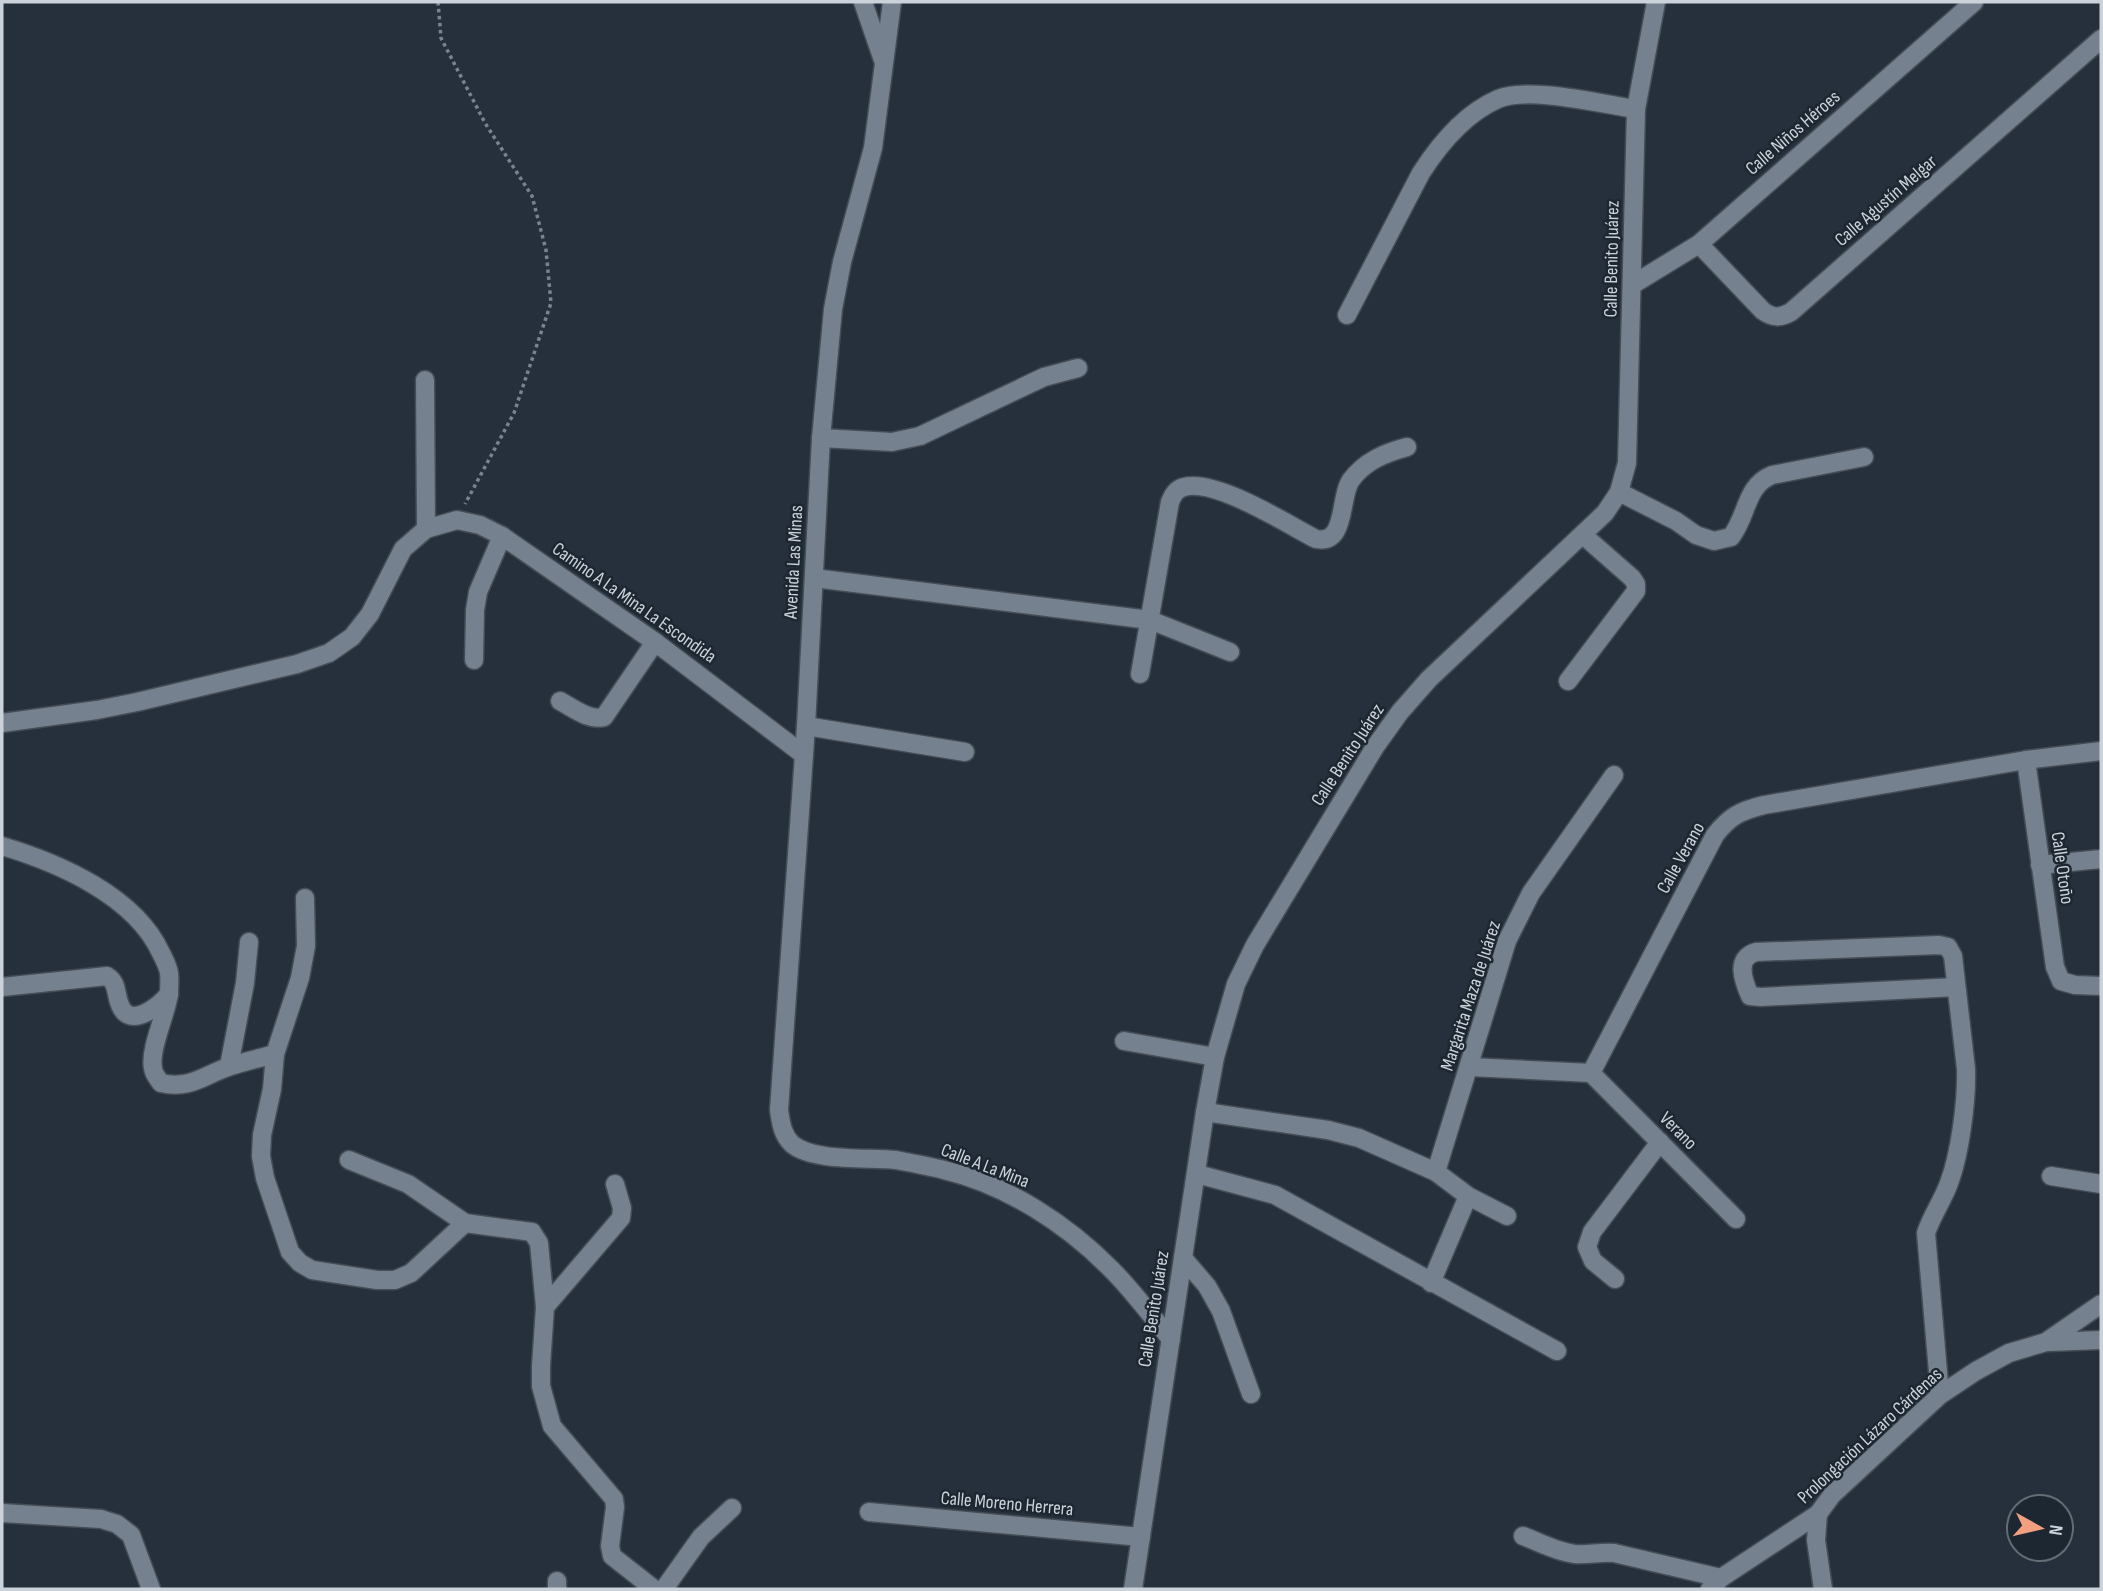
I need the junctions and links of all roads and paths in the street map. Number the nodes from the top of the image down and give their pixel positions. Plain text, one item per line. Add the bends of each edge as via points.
1 (438, 2) edge
2 (863, 2) edge
3 (892, 2) edge
4 (1656, 2) edge
5 (1974, 2) edge
6 (2101, 39) edge
7 (886, 66) junction
8 (1636, 109) junction
9 (1699, 244) junction
10 (1632, 285) junction
11 (1347, 315) dead end
12 (1078, 368) dead end
13 (425, 380) dead end
14 (821, 438) junction
15 (1407, 447) dead end
16 (1864, 457) dead end
17 (1619, 492) junction
18 (457, 520) junction
19 (426, 529) junction
20 (1583, 535) junction
21 (502, 536) junction
22 (814, 578) junction
23 (1150, 620) junction
24 (655, 642) junction
25 (1230, 652) dead end
26 (474, 660) dead end
27 (1140, 674) dead end
28 (1568, 681) dead end
29 (560, 701) dead end
30 (2, 723) edge
31 (806, 726) junction
32 (2101, 751) edge
33 (965, 752) dead end
34 (804, 755) junction
35 (2026, 760) junction
36 (1614, 775) dead end
37 (2, 846) edge
38 (2101, 859) edge
39 (2040, 865) junction
40 (305, 898) dead end
41 (249, 942) dead end
42 (2101, 986) edge
43 (2, 987) edge
44 (1956, 987) junction
45 (169, 995) junction
46 (1124, 1041) dead end
47 (275, 1054) junction
48 (1214, 1057) junction
49 (229, 1066) junction
50 (1470, 1067) junction
51 (1591, 1073) junction
52 (1205, 1112) junction
53 (782, 1130) joint
54 (1660, 1142) junction
55 (349, 1160) dead end
56 (1436, 1172) junction
57 (1197, 1174) junction
58 (2051, 1176) dead end
59 (615, 1184) dead end
60 (2101, 1184) edge
61 (1468, 1196) junction
62 (1507, 1216) dead end
63 (1736, 1219) dead end
64 (465, 1223) junction
65 (1183, 1258) junction
66 (1615, 1279) dead end
67 (1431, 1283) junction
68 (2101, 1304) edge
69 (545, 1307) junction
70 (1171, 1339) junction
71 (2101, 1340) edge
72 (2046, 1342) junction
73 (1556, 1351) dead end
74 (1251, 1394) dead end
75 (1940, 1395) junction
76 (732, 1508) dead end
77 (869, 1512) dead end
78 (2, 1513) edge
79 (1818, 1514) junction
80 (1523, 1536) dead end
81 (1141, 1537) junction
82 (1715, 1584) edge
83 (151, 1589) edge
84 (654, 1589) edge
85 (664, 1589) edge
86 (1133, 1589) edge
87 (1823, 1589) edge

1 - 18 path via 441,38 485,123 532,196 546,250 551,303 514,413
2 - 7 street
3 - 7 street, Avenida Las Minas
4 - 8 street, Calle Benito Juárez
5 - 9 street, Calle Niños Héroes
6 - 9 street, Calle Agustín Melgar via 1782,317 1763,311
7 - 14 street, Avenida Las Minas via 873,148 833,309
8 - 10 street, Calle Benito Juárez
8 - 11 street via 1521,94 1498,99 1478,111 1435,151 1420,173
9 - 10 street, Calle Niños Héroes
10 - 17 street, Calle Benito Juárez via 1627,463
12 - 14 street via 1044,377 920,436 892,442
13 - 19 street
14 - 22 street, Avenida Las Minas
15 - 23 street via 1363,466 1349,482 1336,530 1324,541 1226,493 1181,487 1170,502
16 - 17 street via 1760,480 1731,537 1714,541
17 - 20 street, Calle Benito Juárez
18 - 19 street
18 - 21 street, Camino A La Mina La Escondida
19 - 30 street via 403,549 370,614 352,637 329,653 137,702
20 - 28 street via 1632,578 1636,591
20 - 48 street, Calle Benito Juárez via 1399,712 1255,945 1236,984
21 - 24 street, Camino A La Mina La Escondida
21 - 26 street via 478,592
22 - 23 street
22 - 31 street, Avenida Las Minas
23 - 25 street
23 - 27 street
24 - 29 street via 604,717 590,717
24 - 34 street, Camino A La Mina La Escondida
31 - 33 street
31 - 34 street, Avenida Las Minas
32 - 35 street, Calle Verano
34 - 53 street, Avenida Las Minas via 779,1110
35 - 39 street, Calle Otoño
35 - 51 street, Calle Verano via 1764,805 1726,820
36 - 50 street, Margarita Maza de Juárez via 1531,893 1507,941
37 - 45 street via 60,869 129,909 153,937 169,971
38 - 39 street
39 - 42 street, Calle Otoño via 2061,981
40 - 47 street via 306,946 300,978
41 - 49 street
43 - 45 street via 107,976 116,986 120,1007 137,1016
44 - 44 street via 1953,956 1948,947 1939,945 1756,952 1749,954 1742,968 1750,996 1760,997
44 - 75 street via 1967,1086 1955,1164 1926,1233
45 - 49 street via 153,1051 152,1070 161,1083 194,1082
46 - 48 street
47 - 49 street
47 - 64 street via 261,1156 290,1252 300,1263 312,1270 395,1280 411,1273
48 - 52 street, Calle Benito Juárez
50 - 51 street
50 - 56 street, Margarita Maza de Juárez
51 - 54 street, Verano
52 - 56 street via 1359,1138
52 - 57 street, Calle Benito Juárez
53 - 70 street, Calle A La Mina via 793,1144 810,1153 897,1160 946,1171 1033,1207 1113,1270
54 - 63 street, Verano
54 - 66 street via 1592,1233 1587,1247 1593,1261
55 - 64 street via 408,1184
56 - 61 street
57 - 65 street, Calle Benito Juárez
57 - 67 street via 1275,1195
58 - 60 street
59 - 69 street via 621,1219
61 - 62 street
61 - 67 street
64 - 69 street via 526,1230 537,1237
65 - 70 street, Calle Benito Juárez
65 - 74 street via 1222,1311
67 - 73 street
68 - 72 street, Prolongación Lázaro Cárdenas
69 - 84 street via 541,1386 552,1426 614,1499 612,1556
70 - 81 street, Calle Benito Juárez
71 - 72 street
72 - 75 street, Prolongación Lázaro Cárdenas via 2009,1353
75 - 79 street, Prolongación Lázaro Cárdenas via 1832,1495
76 - 85 street via 701,1537
77 - 81 street, Calle Moreno Herrera
78 - 83 street via 117,1524 131,1535
79 - 82 street, Prolongación Lázaro Cárdenas
79 - 87 street via 1816,1540
80 - 82 street via 1562,1552 1614,1553
81 - 86 street, Calle Benito Juárez

